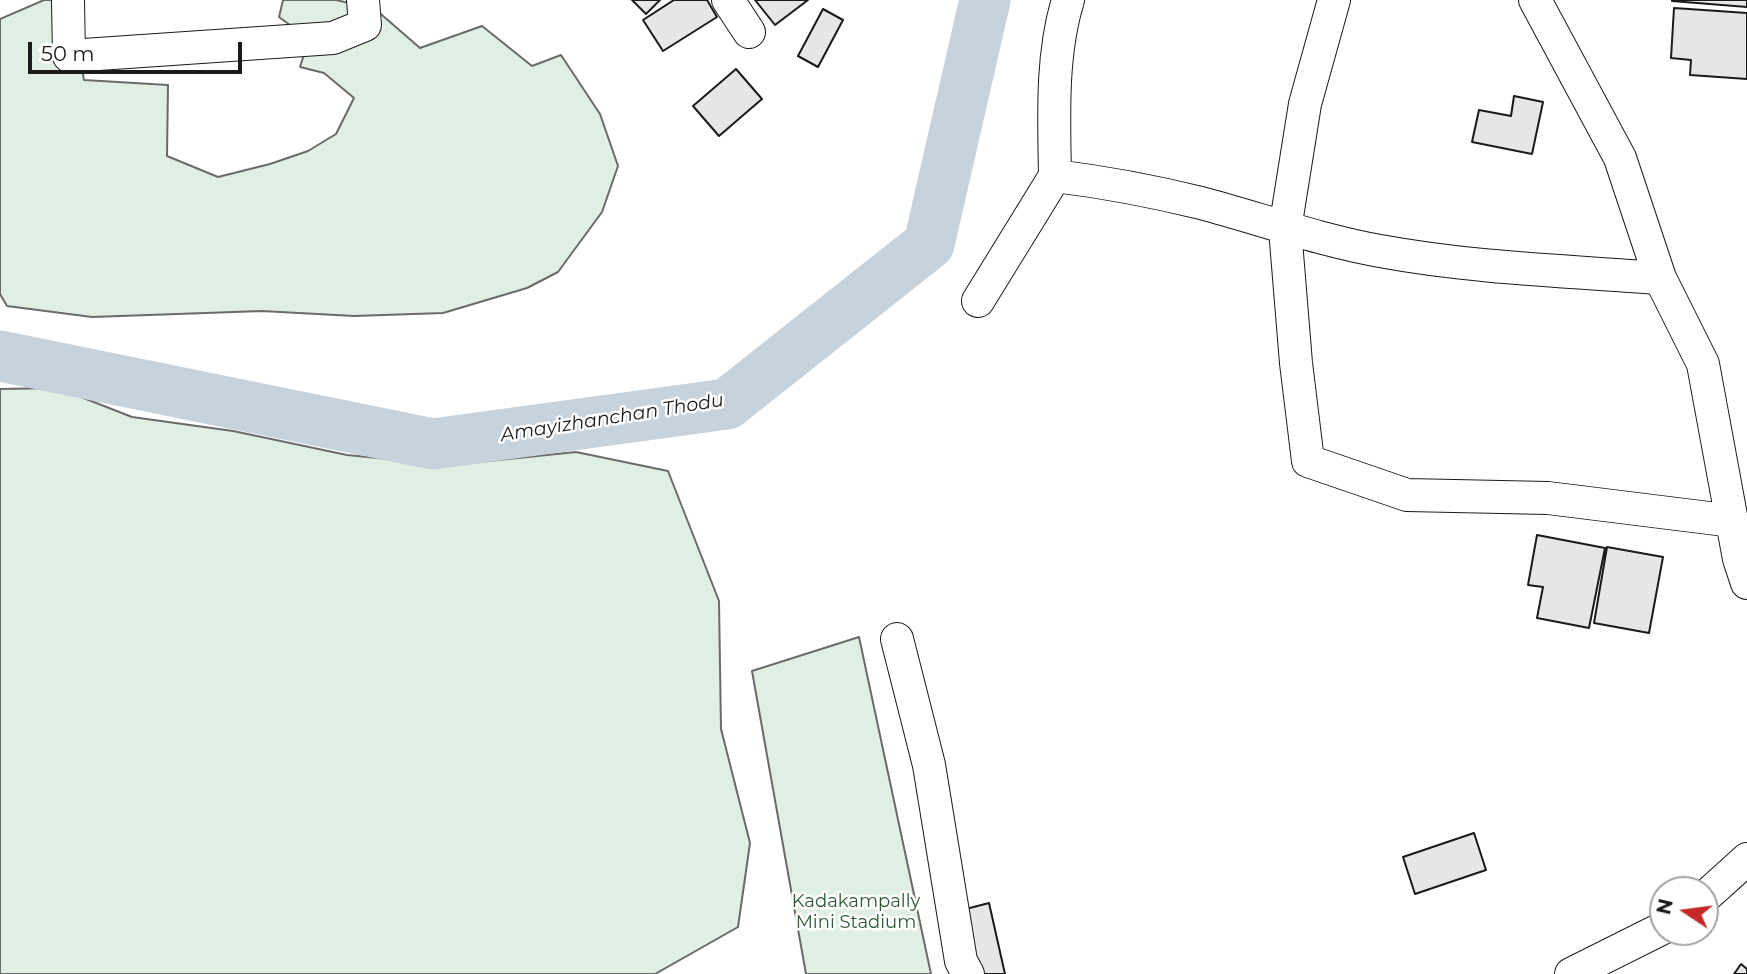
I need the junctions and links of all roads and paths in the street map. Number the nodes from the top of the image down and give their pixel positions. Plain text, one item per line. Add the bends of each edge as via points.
1 (68, 0) edge
2 (363, 0) edge
3 (729, 0) edge
4 (1068, 0) edge
5 (1334, 0) edge
6 (1535, 0) edge
7 (749, 32) dead end
8 (1055, 176) junction
9 (1285, 229) junction
10 (1660, 278) junction
11 (978, 301) dead end
12 (1733, 521) junction
13 (1747, 583) edge
14 (897, 639) dead end
15 (1747, 859) edge
16 (1719, 884) edge
17 (1649, 935) edge
18 (968, 974) edge
19 (1571, 974) edge

1 - 2 street via 69,56 332,38 365,25
3 - 7 street
4 - 8 street via 1059,28
5 - 9 street via 1305,104
6 - 10 street via 1620,158
8 - 9 street via 1118,184
8 - 11 street
9 - 10 street via 1381,251 1495,266
9 - 12 street via 1308,461 1407,495 1548,498
10 - 12 street via 1703,364
12 - 13 street
14 - 18 street via 929,765 961,961
15 - 16 street
17 - 19 street

